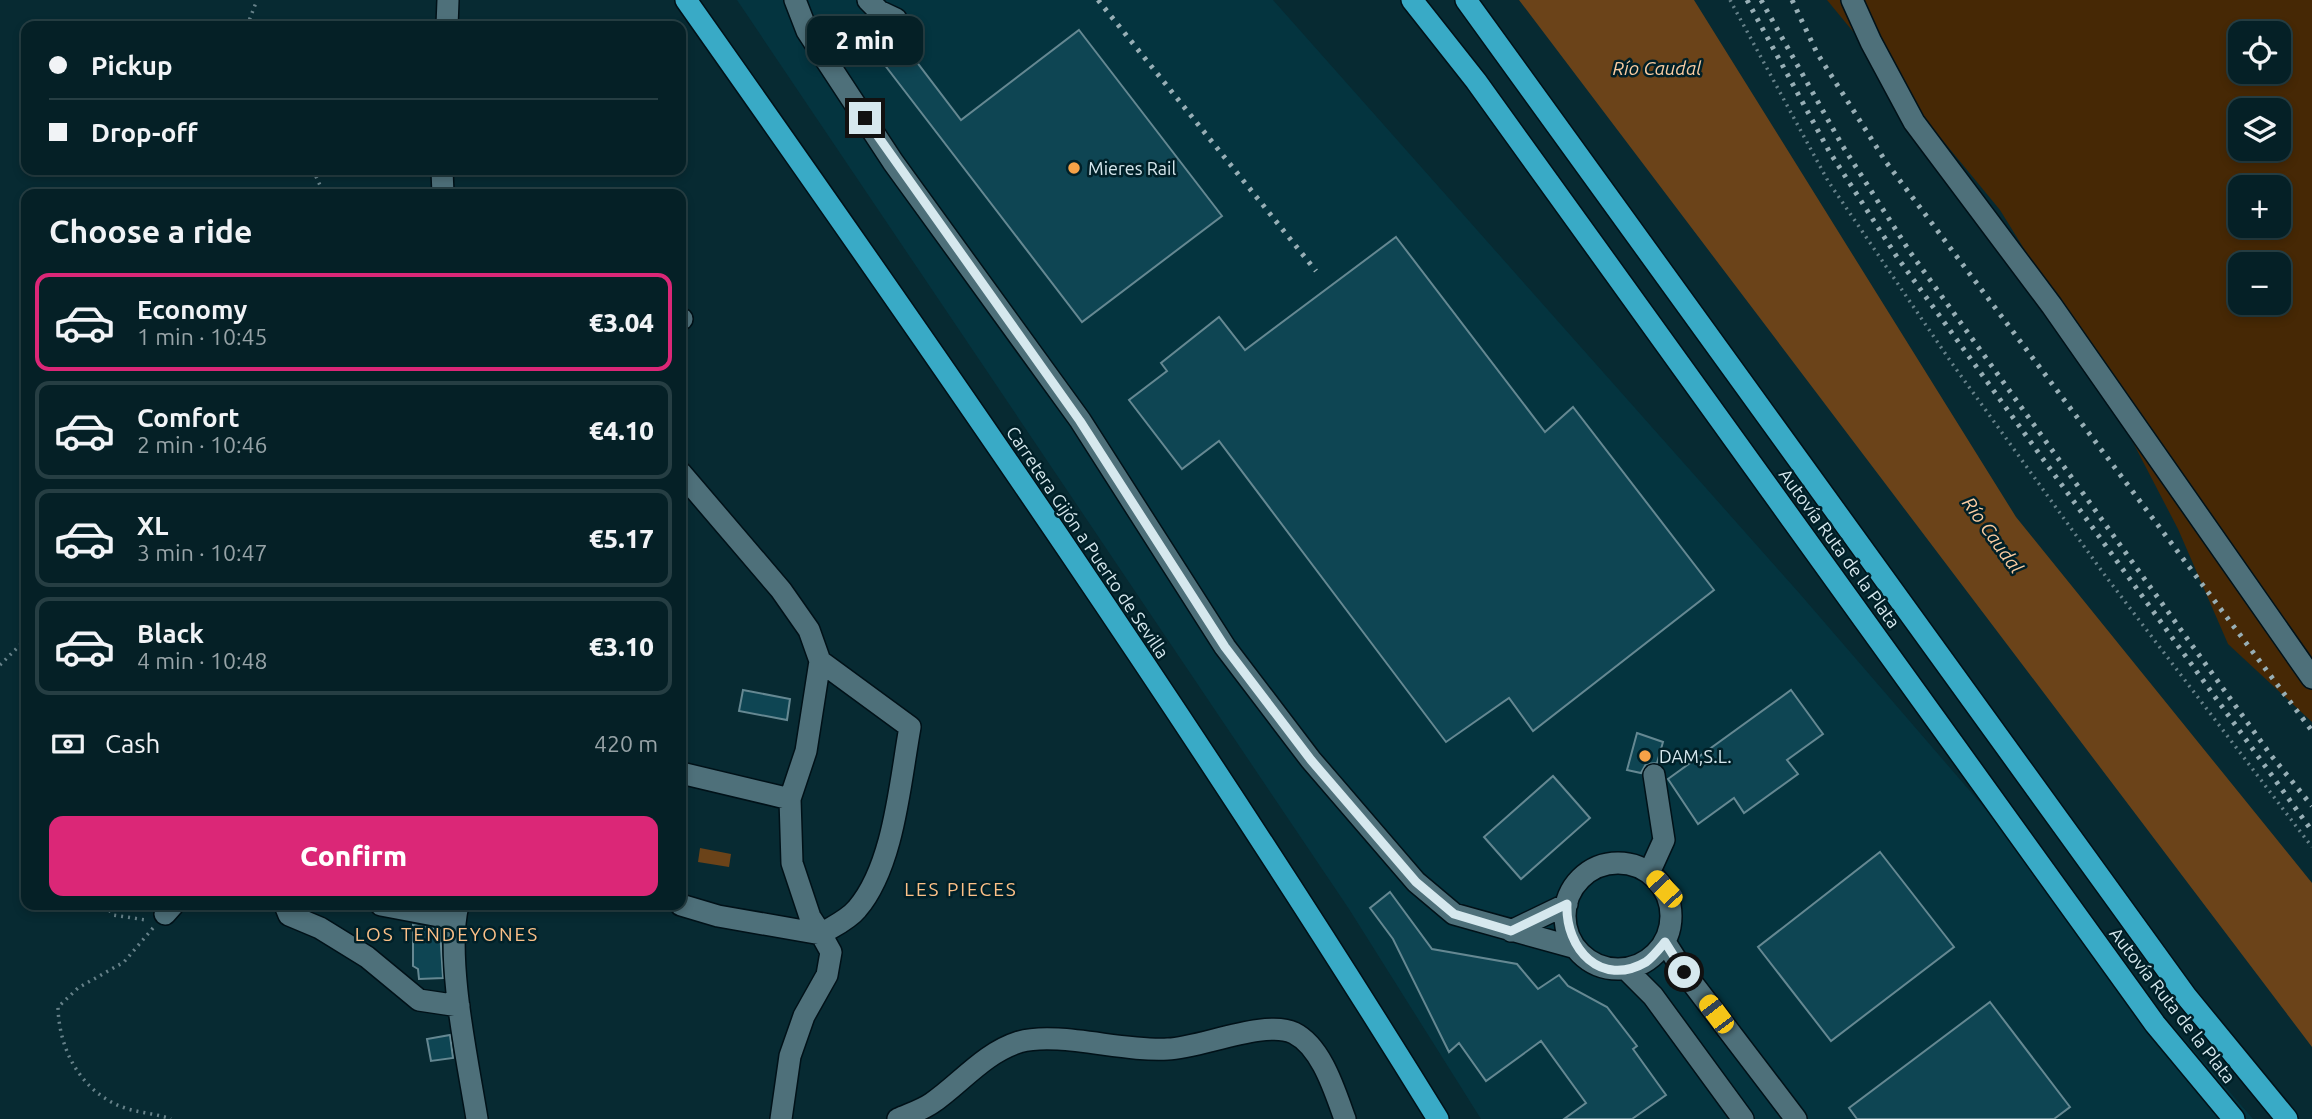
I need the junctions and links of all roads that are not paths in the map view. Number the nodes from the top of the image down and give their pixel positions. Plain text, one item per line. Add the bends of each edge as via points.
1 (448, 0) edge
2 (686, 0) edge
3 (796, 0) edge
4 (867, 0) edge
5 (1412, 0) edge
6 (1466, 0) edge
7 (1852, 0) edge
8 (896, 19) dead end
9 (447, 21) edge
10 (686, 478) edge
11 (820, 661) junction
12 (2312, 678) edge
13 (686, 774) edge
14 (1654, 775) dead end
15 (790, 799) junction
16 (1650, 873) junction
17 (1567, 904) junction
18 (686, 906) edge
19 (287, 910) edge
20 (435, 910) edge
21 (456, 912) edge
22 (1511, 931) junction
23 (821, 934) junction
24 (1665, 942) junction
25 (1576, 948) junction
26 (1626, 969) junction
27 (459, 1006) junction
28 (477, 1119) edge
29 (781, 1119) edge
30 (898, 1119) edge
31 (1345, 1119) edge
32 (1438, 1119) edge
33 (1743, 1119) edge
34 (1796, 1119) edge
35 (2234, 1119) edge
36 (2287, 1119) edge

1 - 9 street
2 - 32 highway, Carretera Gijón a Puerto de Sevilla via 1093,588 1325,936
3 - 22 street via 807,31 893,162 1080,421 1225,647 1311,760 1416,882 1454,914
4 - 8 street
5 - 35 highway, Autovía Ruta de la Plata via 1476,81 2155,1024
6 - 36 highway, Autovía Ruta de la Plata via 2186,996
7 - 12 street via 1914,122 2052,306
10 - 11 street via 781,590 809,630
11 - 15 street via 806,751
11 - 23 street via 910,727 876,883 856,912
13 - 15 street
14 - 16 street via 1664,840
15 - 23 street via 792,863 810,917
16 - 17 street via 1631,865 1610,864 1591,871 1576,885
16 - 24 street via 1664,889 1671,908
17 - 22 street
17 - 25 street via 1566,924
18 - 23 street
19 - 27 street via 367,957 419,1000
20 - 21 street
21 - 27 street
22 - 25 street
23 - 29 street via 831,952 827,975 804,1016 790,1056
24 - 26 street via 1647,961
24 - 34 street
25 - 26 street via 1605,968
26 - 33 street via 1653,996
27 - 28 street
30 - 31 street via 930,1104 996,1052 1020,1042 1051,1038 1114,1048 1169,1049 1267,1030 1293,1032 1309,1046 1333,1086

